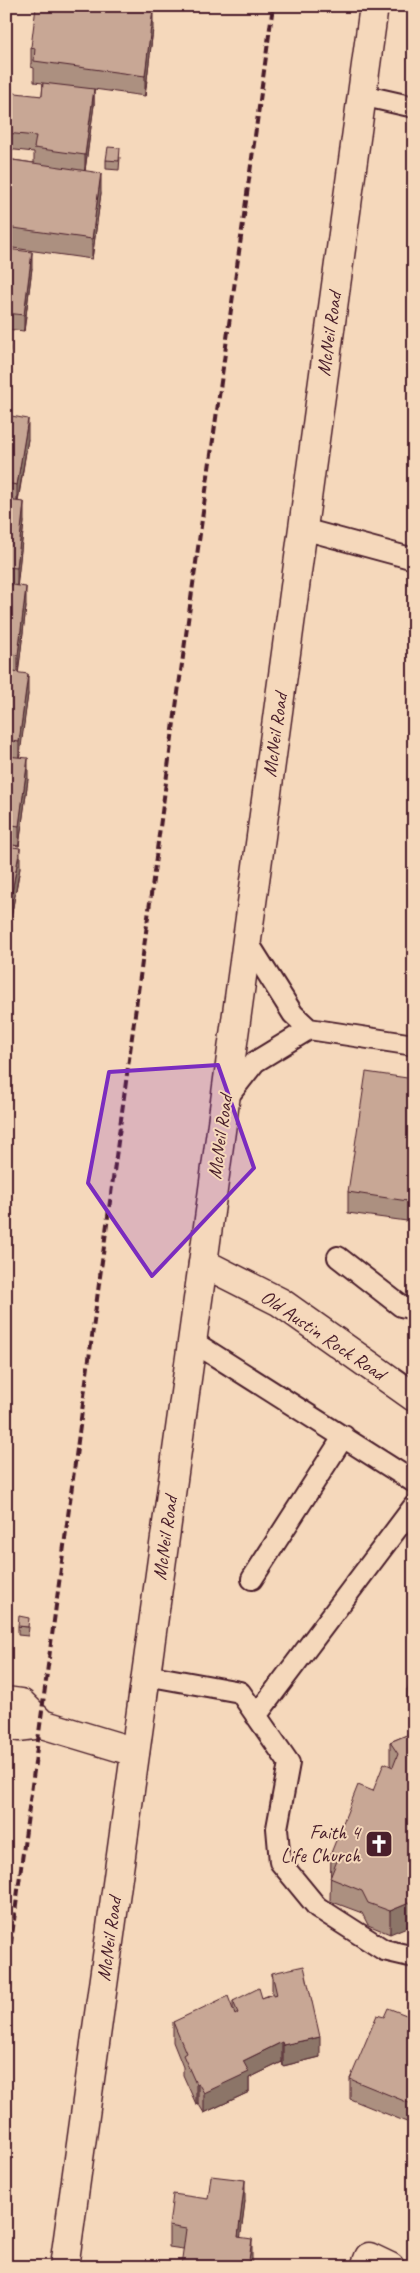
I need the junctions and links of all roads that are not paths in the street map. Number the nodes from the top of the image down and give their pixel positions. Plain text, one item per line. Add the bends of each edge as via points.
1 (374, 6) edge
2 (361, 96) junction
3 (414, 107) edge
4 (303, 529) junction
5 (414, 559) edge
6 (247, 941) junction
7 (309, 1029) junction
8 (414, 1045) edge
9 (225, 1101) junction
10 (338, 1257) dead end
11 (203, 1263) junction
12 (414, 1309) edge
13 (192, 1341) junction
14 (414, 1396) edge
15 (344, 1436) junction
16 (414, 1482) edge
17 (414, 1506) edge
18 (252, 1579) dead end
19 (146, 1675) junction
20 (6, 1701) edge
21 (256, 1716) junction
22 (6, 1724) edge
23 (42, 1724) junction
24 (135, 1752) junction
25 (414, 1957) edge
26 (64, 2267) edge

1 - 2 main road, McNeil Road
2 - 3 lane
2 - 4 main road, McNeil Road
4 - 5 lane
4 - 6 main road, McNeil Road
6 - 7 lane via 293,1014
6 - 9 main road, McNeil Road
7 - 8 lane
7 - 9 lane via 256,1062
9 - 11 main road, McNeil Road
10 - 12 lane via 401,1306
11 - 13 main road, McNeil Road
11 - 14 main road, Old Austin Rock Road via 280,1302
13 - 15 lane
13 - 19 main road, McNeil Road
15 - 16 lane
15 - 18 lane
17 - 21 lane
19 - 21 lane via 240,1692
19 - 24 main road, McNeil Road
20 - 23 main road via 21,1703
21 - 25 lane via 289,1762 277,1828 280,1862 317,1907 384,1950
22 - 23 main road via 18,1727
23 - 24 main road
24 - 26 main road, McNeil Road

